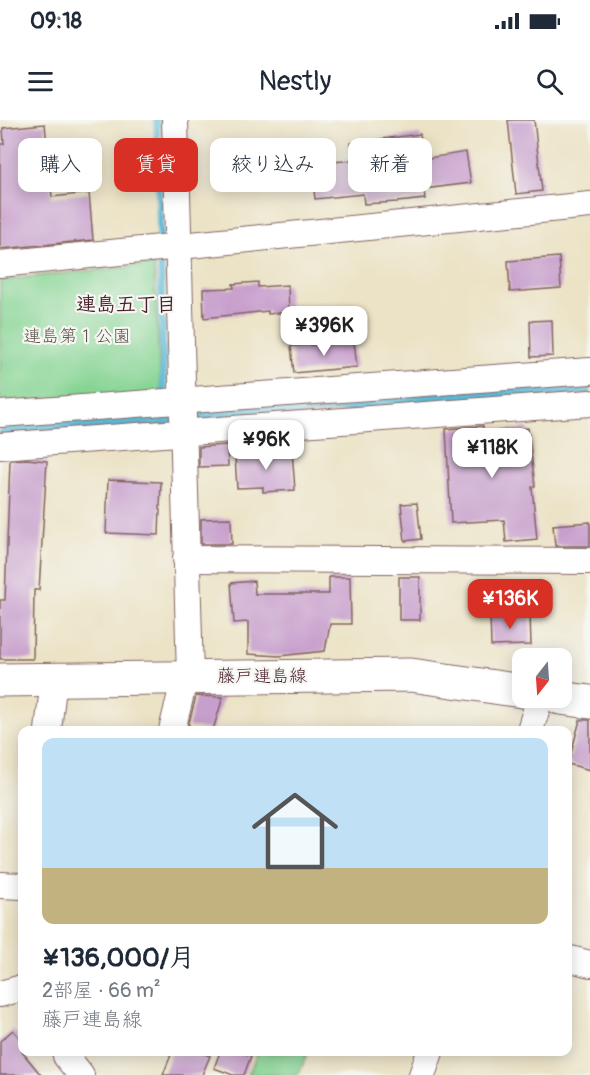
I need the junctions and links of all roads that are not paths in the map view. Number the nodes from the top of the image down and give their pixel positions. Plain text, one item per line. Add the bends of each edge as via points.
1 (175, 120) edge
2 (590, 205) edge
3 (164, 248) junction
4 (0, 264) edge
5 (590, 371) edge
6 (590, 403) edge
7 (176, 412) junction
8 (0, 414) edge
9 (0, 446) edge
10 (186, 560) junction
11 (590, 561) edge
12 (188, 677) junction
13 (54, 679) junction
14 (0, 680) edge
15 (512, 690) edge
16 (572, 700) edge
17 (590, 702) edge
18 (537, 708) edge
19 (48, 726) edge
20 (173, 726) edge
21 (531, 726) edge
22 (0, 885) edge
23 (18, 885) edge
24 (572, 959) edge
25 (590, 964) edge
26 (18, 989) edge
27 (0, 994) edge
28 (66, 1056) edge
29 (428, 1056) edge
30 (81, 1075) edge
31 (422, 1075) edge

1 - 3 street
2 - 3 street
3 - 4 street
3 - 7 street
5 - 7 street
6 - 7 street
7 - 8 street
7 - 9 street
7 - 10 street
10 - 11 street
10 - 12 street
12 - 13 main road, 藤戸連島線
12 - 15 main road, 藤戸連島線 via 411,675
12 - 20 street
13 - 14 main road, 藤戸連島線
13 - 19 street
16 - 17 main road
18 - 21 street
22 - 23 street
24 - 25 street
26 - 27 street
28 - 30 street
29 - 31 street

